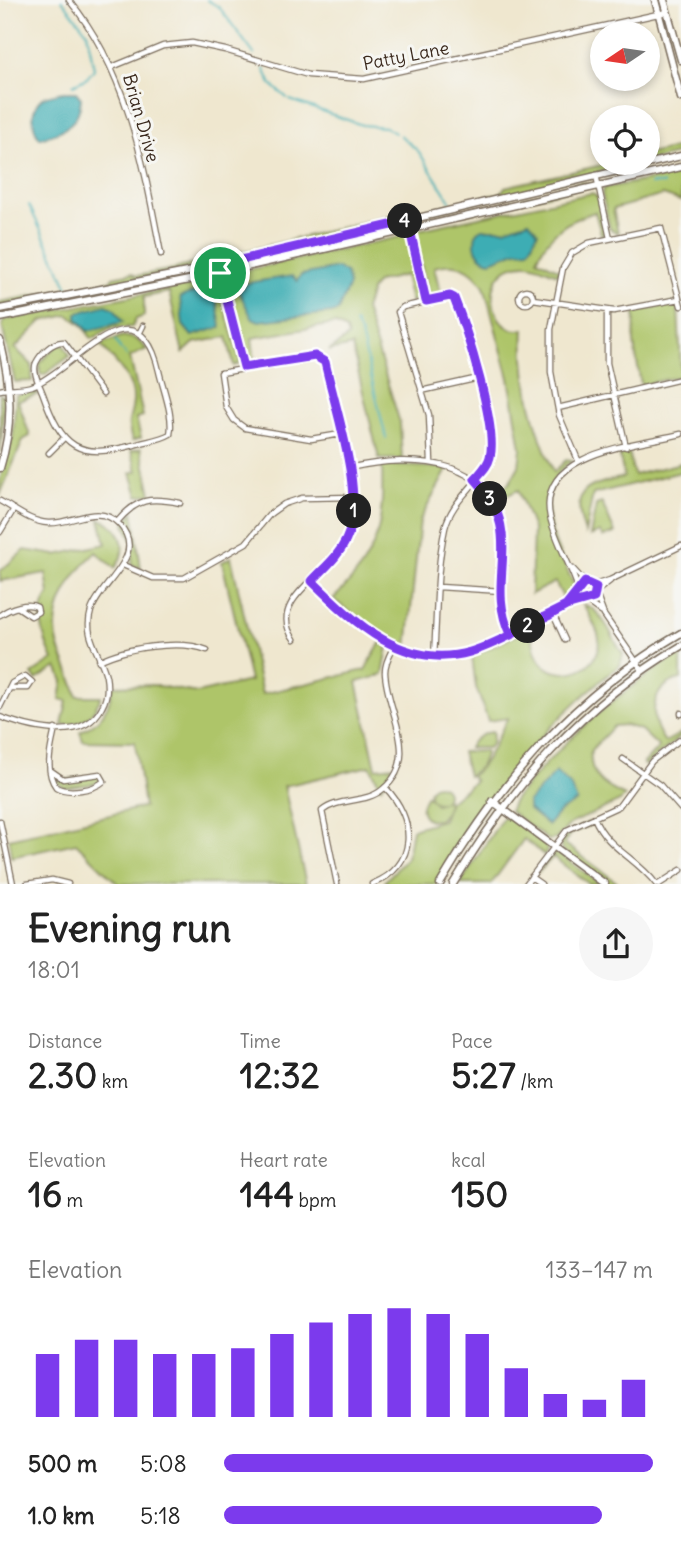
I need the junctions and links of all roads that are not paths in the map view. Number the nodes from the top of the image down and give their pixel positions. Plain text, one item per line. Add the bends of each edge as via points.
1 (69, 0) edge
2 (654, 0) edge
3 (664, 0) edge
4 (667, 12) junction
5 (659, 15) junction
6 (681, 60) edge
7 (112, 67) junction
8 (681, 98) edge
9 (681, 156) edge
10 (660, 161) edge
11 (681, 167) edge
12 (596, 175) joint
13 (598, 185) junction
14 (408, 221) junction
15 (410, 229) junction
16 (610, 237) junction
17 (161, 254) dead end
18 (219, 265) junction
19 (220, 273) junction
20 (533, 299) dead end
21 (679, 299) edge
22 (426, 301) junction
23 (556, 303) junction
24 (681, 306) edge
25 (0, 309) edge
26 (607, 311) junction
27 (0, 318) edge
28 (143, 326) dead end
29 (139, 334) junction
30 (0, 340) edge
31 (77, 355) junction
32 (244, 367) junction
33 (479, 378) junction
34 (681, 379) edge
35 (39, 382) junction
36 (10, 389) junction
37 (0, 390) edge
38 (421, 391) junction
39 (103, 394) dead end
40 (614, 394) junction
41 (558, 408) junction
42 (341, 434) junction
43 (681, 434) edge
44 (64, 438) junction
45 (626, 447) junction
46 (49, 453) dead end
47 (578, 460) junction
48 (431, 462) junction
49 (0, 468) edge
50 (349, 468) junction
51 (475, 479) junction
52 (354, 497) junction
53 (0, 500) edge
54 (180, 503) dead end
55 (14, 509) junction
56 (117, 522) junction
57 (0, 532) edge
58 (681, 546) edge
59 (123, 564) junction
60 (572, 569) junction
61 (610, 580) junction
62 (312, 581) junction
63 (585, 582) junction
64 (594, 584) junction
65 (439, 587) junction
66 (578, 589) junction
67 (502, 591) junction
68 (596, 593) junction
69 (585, 600) junction
70 (566, 606) junction
71 (19, 608) dead end
72 (553, 614) junction
73 (0, 615) edge
74 (604, 615) junction
75 (681, 633) edge
76 (510, 634) junction
77 (294, 639) dead end
78 (565, 640) dead end
79 (394, 646) junction
80 (681, 646) edge
81 (207, 650) dead end
82 (434, 656) junction
83 (99, 661) junction
84 (636, 662) junction
85 (642, 670) junction
86 (10, 688) junction
87 (0, 707) edge
88 (0, 717) edge
89 (55, 729) junction
90 (681, 739) edge
91 (623, 759) dead end
92 (50, 770) junction
93 (643, 772) junction
94 (385, 787) junction
95 (492, 801) junction
96 (502, 808) junction
97 (681, 808) edge
98 (594, 817) junction
99 (0, 821) edge
100 (554, 846) junction
101 (681, 870) edge
102 (531, 877) junction
103 (13, 884) edge
104 (27, 884) edge
105 (68, 884) edge
106 (337, 884) edge
107 (372, 884) edge
108 (440, 884) edge
109 (453, 884) edge
110 (526, 884) edge
111 (541, 884) edge
112 (605, 884) edge
113 (658, 884) edge

1 - 7 street, Brian Drive
2 - 5 main road
3 - 4 main road
4 - 5 street, Patty Lane
4 - 6 main road
5 - 7 street, Patty Lane via 364,79 317,76 191,43 163,46
5 - 8 main road
7 - 17 street, Brian Drive via 129,113
9 - 10 main road
11 - 13 main road
12 - 13 street
12 - 14 main road
13 - 15 main road
13 - 16 street
14 - 15 street
14 - 18 main road
15 - 19 main road
15 - 22 street
16 - 21 street via 662,226
16 - 23 street via 584,244 570,256
18 - 19 street
18 - 25 main road
19 - 27 main road
19 - 32 street
20 - 23 street
21 - 24 street
21 - 26 street
22 - 33 street via 454,295
22 - 38 street via 397,309
23 - 26 street
23 - 41 street via 550,354
26 - 40 street via 606,351
28 - 29 street
29 - 31 street via 109,333
29 - 44 street via 155,353 171,435 100,453 82,450
30 - 36 main road
31 - 35 street
31 - 35 street via 64,342 51,344 36,364
31 - 39 street
32 - 42 street via 323,356
32 - 42 street via 219,371 226,407 245,428 311,439
33 - 38 street
33 - 51 street via 491,451
34 - 40 street
35 - 36 street
35 - 44 street
36 - 37 street
36 - 49 main road via 10,426
38 - 48 street via 430,424
40 - 41 street
40 - 45 street
41 - 47 street
42 - 50 street
43 - 45 street
44 - 46 street
45 - 47 street
47 - 60 street via 558,477 549,505
48 - 50 street
48 - 51 street via 453,466
50 - 52 street
51 - 65 street via 447,521
51 - 67 street via 502,526
52 - 59 street via 288,502 270,514 250,540 196,573 176,579 148,577
52 - 62 street via 346,540
53 - 55 street
54 - 56 street via 144,499
55 - 56 street via 45,523 92,514
55 - 57 street
56 - 59 street via 128,542
58 - 61 street
59 - 83 street via 89,616 89,636
60 - 63 street
60 - 66 street
61 - 64 street
61 - 68 street
62 - 77 street via 287,611 287,628
62 - 79 street via 354,621
63 - 64 street
63 - 66 street
64 - 68 street
65 - 67 street
65 - 82 street
66 - 69 street
66 - 70 street
67 - 76 street via 501,612
68 - 69 street
68 - 74 street
69 - 70 street
69 - 74 street
70 - 72 street
71 - 73 street
72 - 76 street
72 - 78 street
74 - 84 street
75 - 84 main road
76 - 82 street via 468,652
79 - 82 street
79 - 94 street via 386,674 402,752 397,772
80 - 85 main road
81 - 83 street via 187,646 123,650
83 - 89 street via 107,688 99,712 81,727
84 - 85 street
84 - 95 main road via 561,722
85 - 96 main road via 572,728
86 - 86 street via 28,688 32,682 23,677
86 - 87 street
88 - 89 street
89 - 92 street
90 - 93 street
91 - 93 street
92 - 92 street via 54,784 64,791 104,781 100,774 63,779
93 - 97 street
93 - 98 street via 623,802
94 - 106 street via 370,797 321,809
94 - 107 street via 405,814 408,843 395,870
95 - 96 main road
95 - 108 main road
96 - 100 main road
96 - 109 main road
98 - 100 street via 570,827
98 - 113 street via 605,839
99 - 103 street
100 - 102 street
100 - 112 main road
101 - 113 street
102 - 110 street
102 - 111 street
104 - 105 street via 62,879

